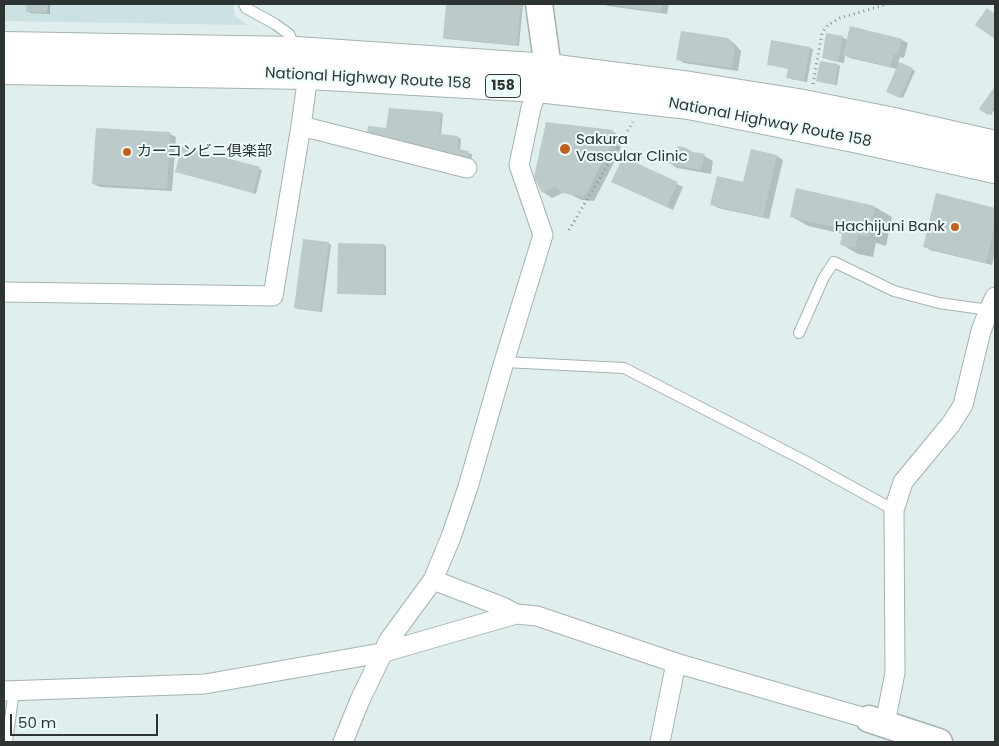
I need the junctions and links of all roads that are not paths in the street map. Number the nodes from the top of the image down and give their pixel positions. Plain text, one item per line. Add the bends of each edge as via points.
1 (244, 4) edge
2 (539, 4) edge
3 (4, 46) edge
4 (302, 63) junction
5 (4, 70) edge
6 (543, 78) junction
7 (301, 126) junction
8 (995, 145) edge
9 (467, 168) dead end
10 (995, 169) edge
11 (4, 292) edge
12 (992, 304) edge
13 (799, 333) dead end
14 (504, 362) junction
15 (894, 510) junction
16 (433, 580) junction
17 (516, 614) junction
18 (381, 653) junction
19 (676, 663) junction
20 (9, 690) edge
21 (877, 721) junction
22 (7, 742) edge
23 (343, 742) edge
24 (660, 742) edge
25 (938, 742) edge

1 - 4 lane via 289,34
2 - 6 street
3 - 4 highway, National Highway Route 158 / 158
4 - 5 highway, National Highway Route 158 / 158
4 - 6 highway, National Highway Route 158 / 158
4 - 7 street
6 - 8 highway, National Highway Route 158 / 158 via 690,86 798,103
6 - 10 highway, National Highway Route 158 / 158 via 638,100 689,106
6 - 14 street via 531,108 519,165 543,235
7 - 9 street
7 - 11 street via 273,296
12 - 13 lane via 939,303 894,291 834,262
12 - 15 street via 981,331 962,405 951,424 903,482
14 - 15 lane via 624,368
14 - 16 street via 468,487
15 - 21 street via 895,673
16 - 17 street
16 - 18 street
17 - 18 street
17 - 19 street via 537,616
18 - 20 street via 205,684
18 - 23 street
19 - 21 street
19 - 24 street
20 - 22 lane
21 - 25 street

